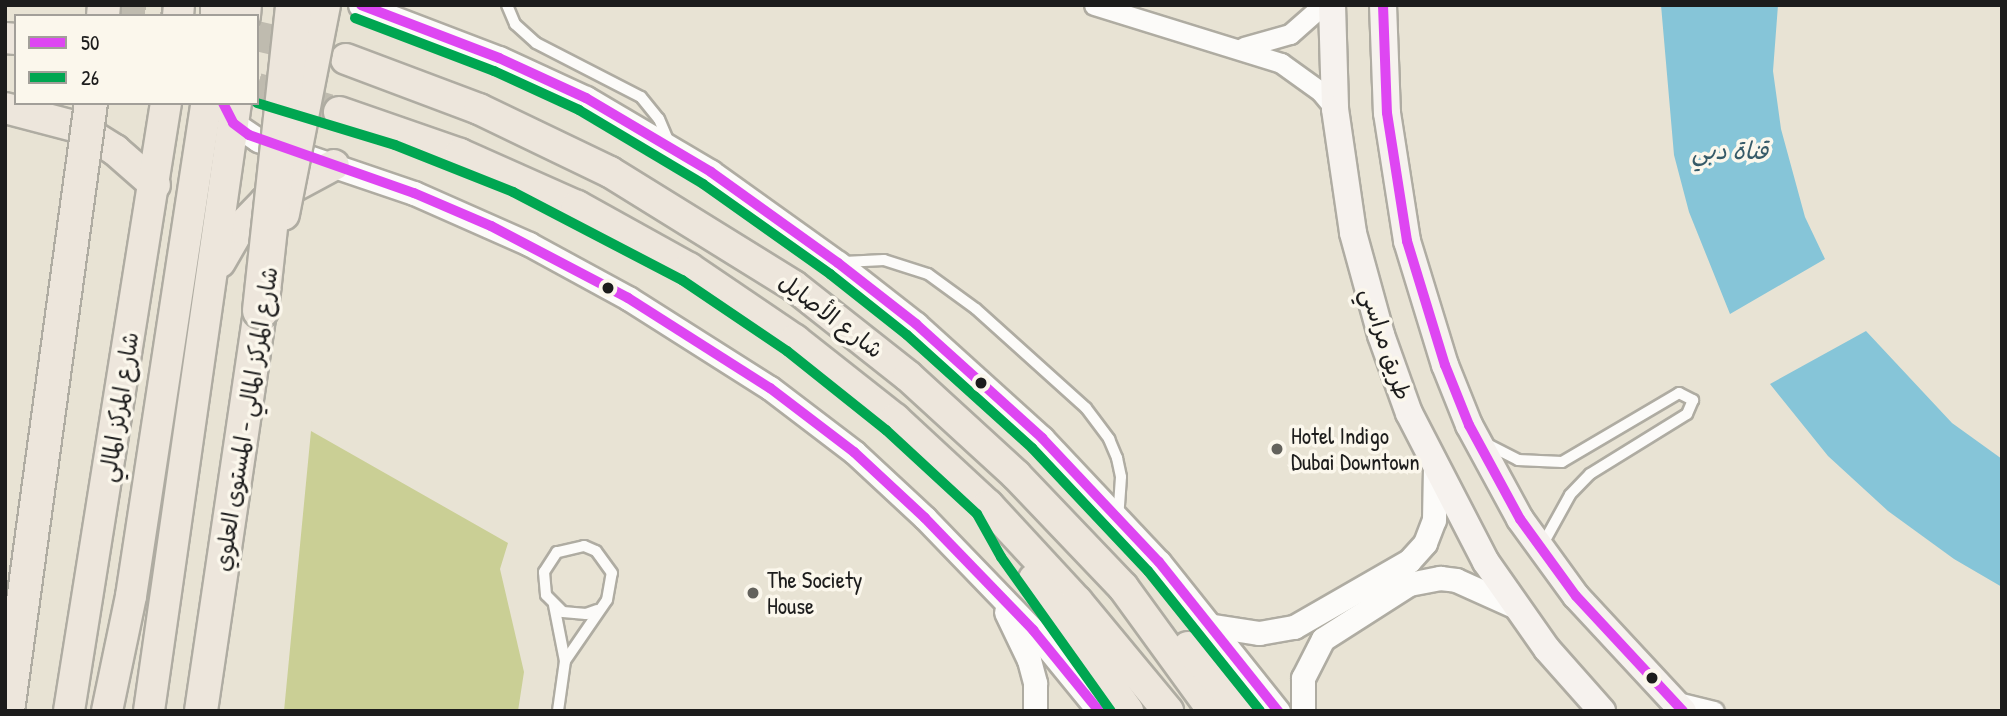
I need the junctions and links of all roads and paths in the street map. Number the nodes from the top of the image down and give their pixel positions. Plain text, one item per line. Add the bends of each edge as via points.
1 (293, 5) edge
2 (324, 5) edge
3 (360, 5) edge
4 (507, 5) edge
5 (1094, 5) edge
6 (1324, 5) edge
7 (1332, 5) edge
8 (1383, 5) edge
9 (1235, 47) junction
10 (346, 58) dead end
11 (91, 105) edge
12 (166, 105) edge
13 (206, 105) edge
14 (5, 107) edge
15 (1335, 109) junction
16 (231, 110) edge
17 (339, 112) tunnel mouth
18 (670, 146) junction
19 (334, 165) junction
20 (155, 185) junction
21 (838, 263) junction
22 (212, 274) junction
23 (260, 310) junction
24 (1469, 425) junction
25 (1435, 470) junction
26 (988, 505) junction
27 (1118, 516) junction
28 (1541, 548) junction
29 (1123, 587) junction
30 (993, 588) junction
31 (554, 605) junction
32 (1514, 606) junction
33 (597, 610) junction
34 (1214, 626) junction
35 (565, 661) junction
36 (10, 667) edge
37 (1678, 706) edge
38 (8, 711) edge
39 (69, 711) edge
40 (107, 711) edge
41 (149, 711) edge
42 (201, 711) edge
43 (558, 711) edge
44 (1035, 711) edge
45 (1099, 711) edge
46 (1128, 711) edge
47 (1168, 711) edge
48 (1213, 711) edge
49 (1244, 711) edge
50 (1278, 711) edge
51 (1303, 711) edge
52 (1602, 711) edge
53 (1714, 711) edge

1 - 23 highway, bridge
2 - 23 highway, شارع المركز المالي - المستوى العلوي, bridge via 296,159
3 - 18 street, شارع الأصايل via 543,77
4 - 18 lane via 515,24 536,43 640,97 659,119
5 - 9 street
6 - 9 street via 1290,34 1254,47
7 - 15 main road, طريق مراسي
8 - 24 main road via 1387,113 1407,241 1432,328
9 - 15 street via 1281,62
10 - 29 main road, شارع الأصايل via 545,139 735,245 908,376 1016,475
11 - 36 highway, bridge
12 - 20 main road, شارع المركز المالي
13 - 40 main road via 131,596
14 - 20 main road via 78,127 116,150
15 - 25 main road, طريق مراسي via 1351,221 1368,294 1400,390
16 - 19 street via 258,140
16 - 22 main road
17 - 26 main road, شارع الأصايل via 519,179 689,268 846,380
18 - 21 street, شارع الأصايل
19 - 22 main road via 279,192 252,214
19 - 30 street via 414,192 529,244 724,357 854,452
20 - 39 main road, شارع المركز المالي
21 - 27 street, شارع الأصايل via 979,380
21 - 27 lane via 884,260 928,274 976,309 1086,408 1110,439 1117,458 1121,477
22 - 41 main road
23 - 42 highway, شارع المركز المالي - المستوى العلوي
24 - 28 main road
24 - 28 lane via 1504,454 1547,464 1576,457 1679,393 1693,400 1687,414 1590,474 1570,495
25 - 32 main road, طريق مراسي
25 - 34 street via 1434,520 1425,543 1409,561 1294,627 1259,633
26 - 46 main road via 1012,548
26 - 47 main road, شارع الأصايل
27 - 34 street, شارع الأصايل
28 - 37 main road via 1614,642
29 - 48 main road, شارع الأصايل
29 - 49 main road via 1180,638
30 - 44 street via 1029,660
30 - 45 street
31 - 33 lane via 574,615
31 - 33 lane via 543,583 549,561 570,546 584,546 601,555 612,573 612,587
31 - 35 lane
32 - 51 street via 1456,580 1424,579 1409,584 1324,639 1303,678
32 - 52 main road, طريق مراسي
33 - 35 lane
34 - 50 street, شارع الأصايل
35 - 43 lane
36 - 38 highway, bridge
37 - 53 street

